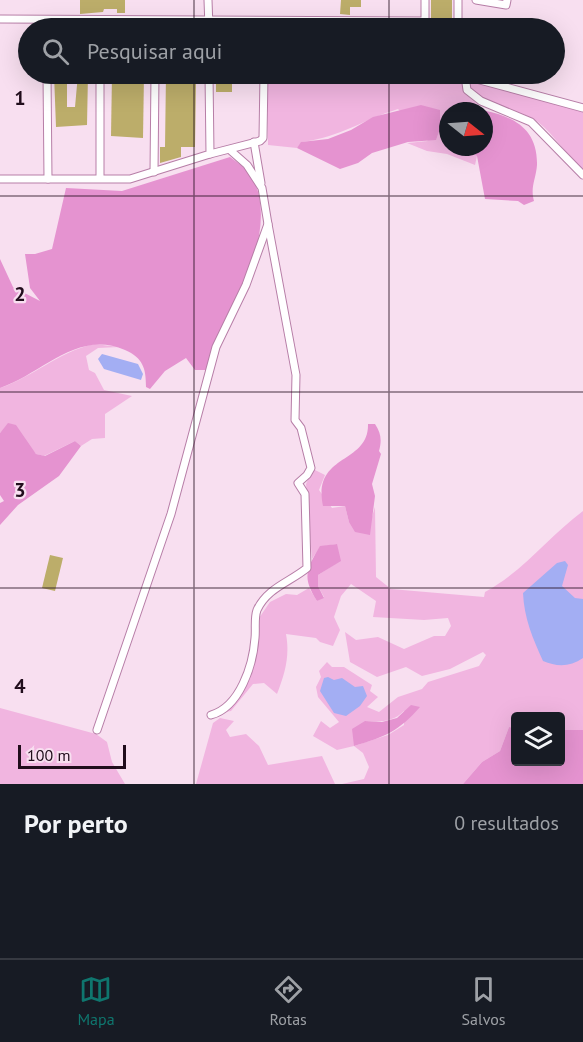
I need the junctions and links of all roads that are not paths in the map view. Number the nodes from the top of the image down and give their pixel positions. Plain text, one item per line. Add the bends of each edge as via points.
1 (208, 0) edge
2 (425, 0) edge
3 (458, 0) edge
4 (476, 0) edge
5 (507, 0) edge
6 (208, 18) edge
7 (425, 18) edge
8 (458, 18) edge
9 (0, 19) edge
10 (18, 19) edge
11 (47, 84) edge
12 (100, 84) edge
13 (155, 84) edge
14 (209, 84) edge
15 (264, 84) edge
16 (464, 84) edge
17 (494, 84) edge
18 (583, 108) edge
19 (254, 142) junction
20 (230, 150) junction
21 (210, 154) junction
22 (154, 172) junction
23 (583, 175) edge
24 (100, 178) junction
25 (0, 179) edge
26 (48, 179) junction
27 (262, 188) junction
28 (268, 224) junction
29 (211, 715) dead end
30 (97, 730) dead end

1 - 6 street
2 - 7 street
3 - 8 street
4 - 5 street via 506,5
9 - 10 street
11 - 26 street
12 - 24 street
13 - 22 street
14 - 21 street
15 - 19 street via 263,134 260,141
16 - 23 street via 481,101 531,122
17 - 18 street
19 - 20 street
19 - 27 street
20 - 21 street
20 - 27 street via 247,165
21 - 22 street
22 - 24 street via 130,179
24 - 26 street
25 - 26 street
27 - 28 street
28 - 29 street via 296,375 295,420 301,428 311,468 298,483 305,494 307,568 279,585 257,611 252,660 243,683 226,707
28 - 30 street via 246,285 216,347 171,514

